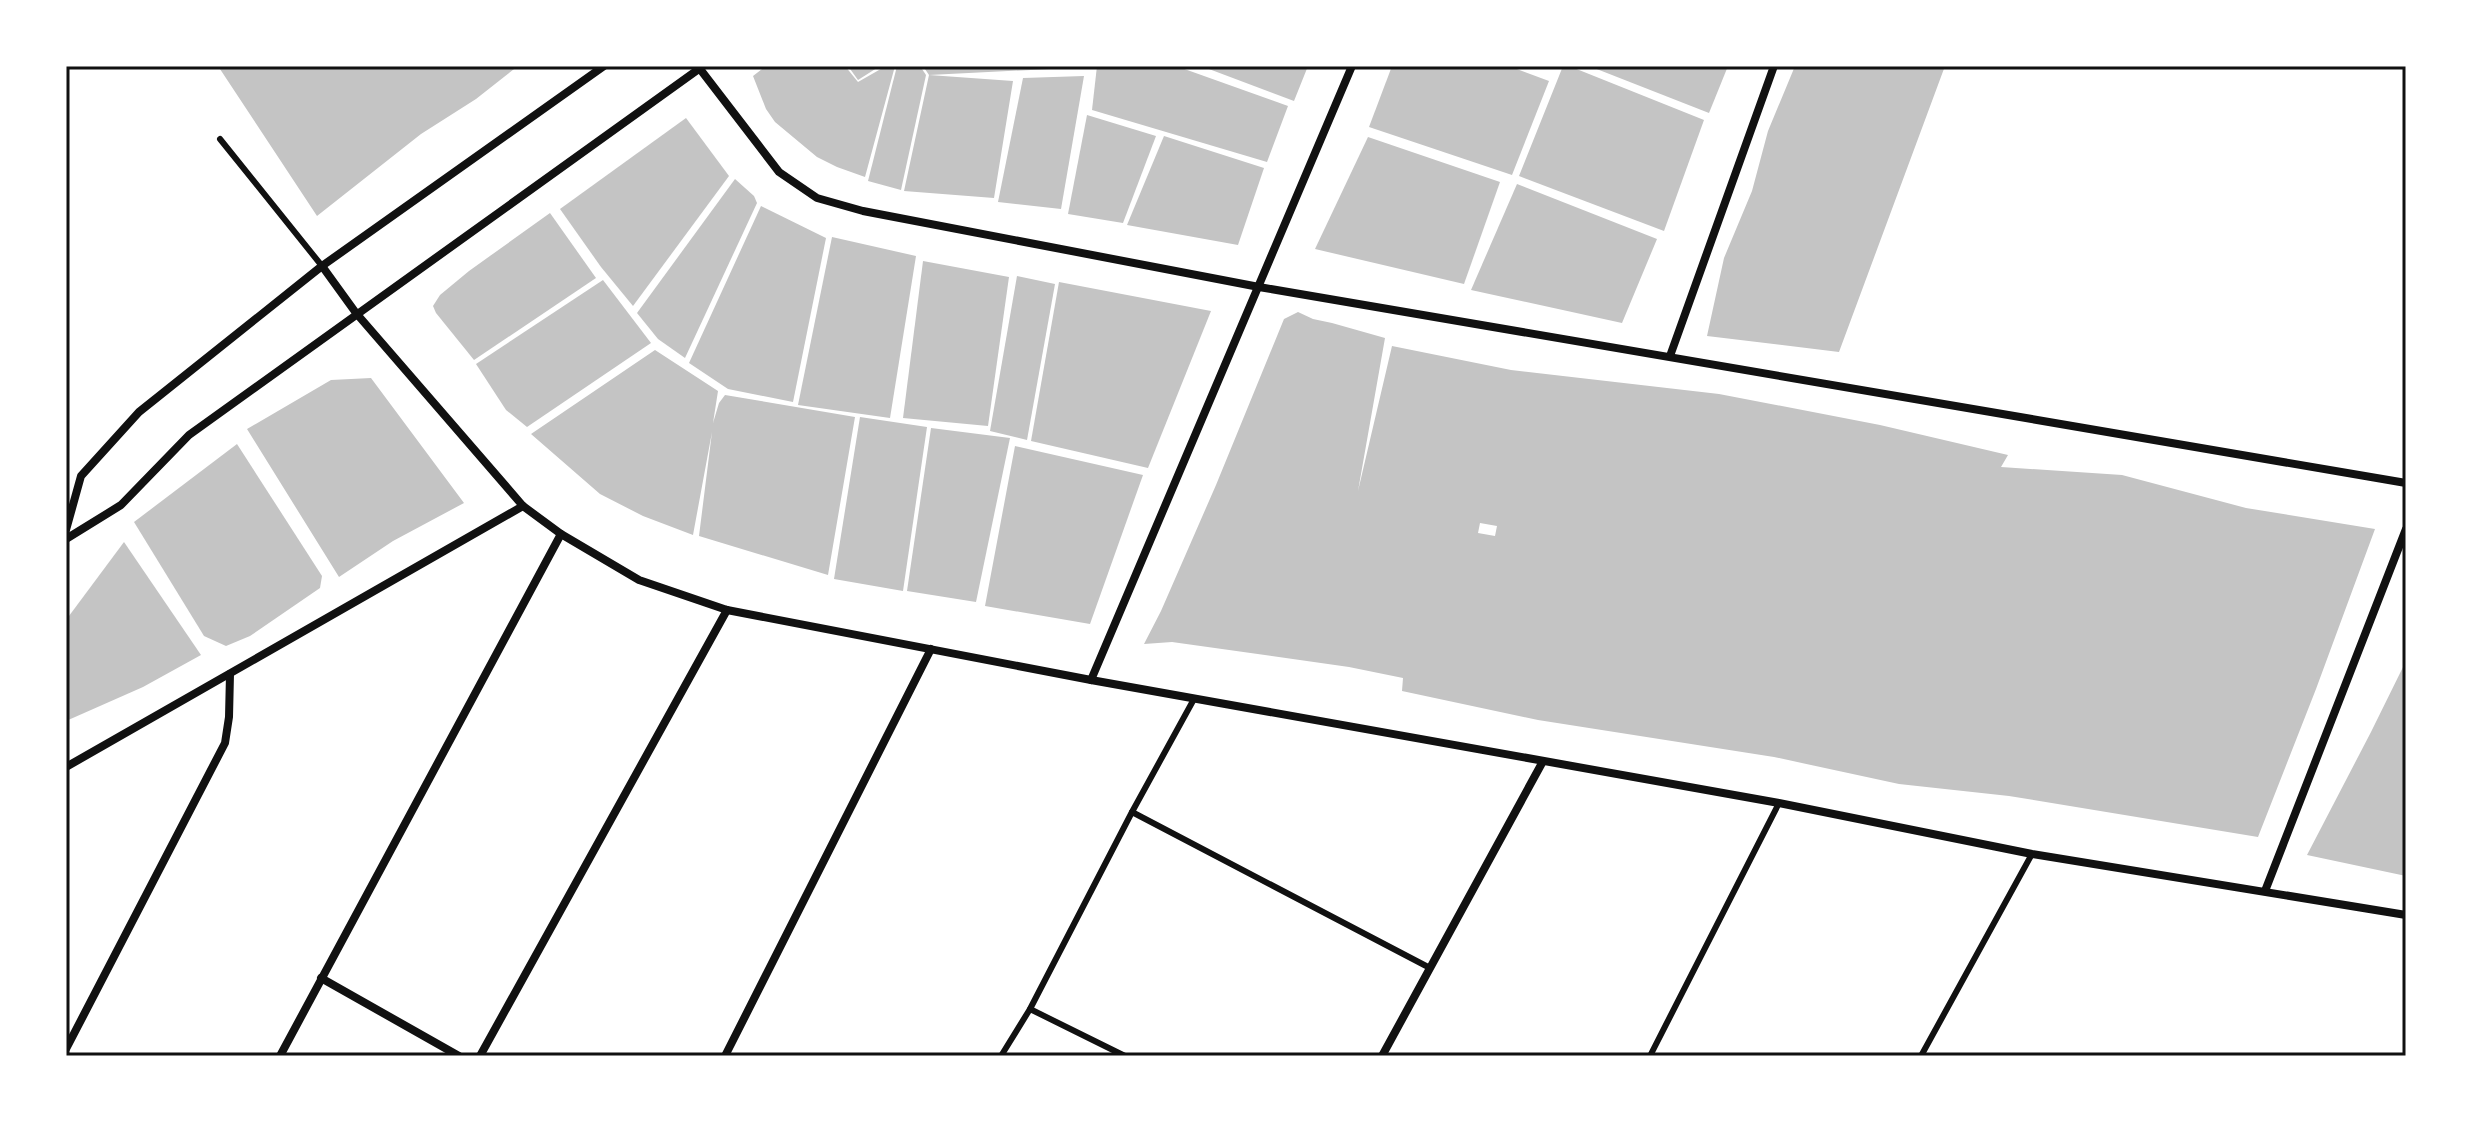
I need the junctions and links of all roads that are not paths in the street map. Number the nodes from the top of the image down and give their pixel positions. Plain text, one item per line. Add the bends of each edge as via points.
1 (604, 66) edge
2 (1352, 66) edge
3 (1774, 66) edge
4 (702, 67) edge
5 (220, 139) dead end
6 (322, 266) junction
7 (1259, 287) junction
8 (356, 313) junction
9 (1670, 356) junction
10 (2406, 483) edge
11 (523, 506) junction
12 (2406, 529) edge
13 (66, 530) edge
14 (561, 534) junction
15 (66, 539) edge
16 (727, 610) junction
17 (931, 649) junction
18 (230, 674) junction
19 (1091, 680) junction
20 (1194, 699) junction
21 (1542, 763) junction
22 (66, 767) edge
23 (1779, 803) junction
24 (1132, 812) junction
25 (2032, 854) junction
26 (2265, 891) junction
27 (2406, 915) edge
28 (1430, 968) junction
29 (321, 978) junction
30 (1030, 1009) junction
31 (66, 1049) edge
32 (280, 1056) edge
33 (459, 1056) edge
34 (480, 1056) edge
35 (725, 1056) edge
36 (1001, 1056) edge
37 (1125, 1056) edge
38 (1382, 1056) edge
39 (1650, 1056) edge
40 (1921, 1056) edge

1 - 6 street
2 - 7 street
3 - 9 street
4 - 7 street via 779,172 817,198
4 - 8 street
5 - 6 lane
6 - 8 street
6 - 13 street via 139,412 81,476
7 - 9 street
7 - 19 street
8 - 11 street
8 - 15 street via 189,435 121,505
9 - 10 street
11 - 14 street
11 - 18 street
12 - 26 street
14 - 16 street via 639,580
14 - 29 street
16 - 17 street
16 - 34 street
17 - 19 street
17 - 35 street
18 - 22 street
18 - 31 street via 225,743
19 - 20 street
20 - 21 street
20 - 24 lane
21 - 23 street
21 - 28 street
23 - 25 street
23 - 39 lane
24 - 28 lane
24 - 30 lane
25 - 26 street
25 - 40 lane
26 - 27 street
28 - 38 street
29 - 32 street
29 - 33 street
30 - 36 lane
30 - 37 lane

